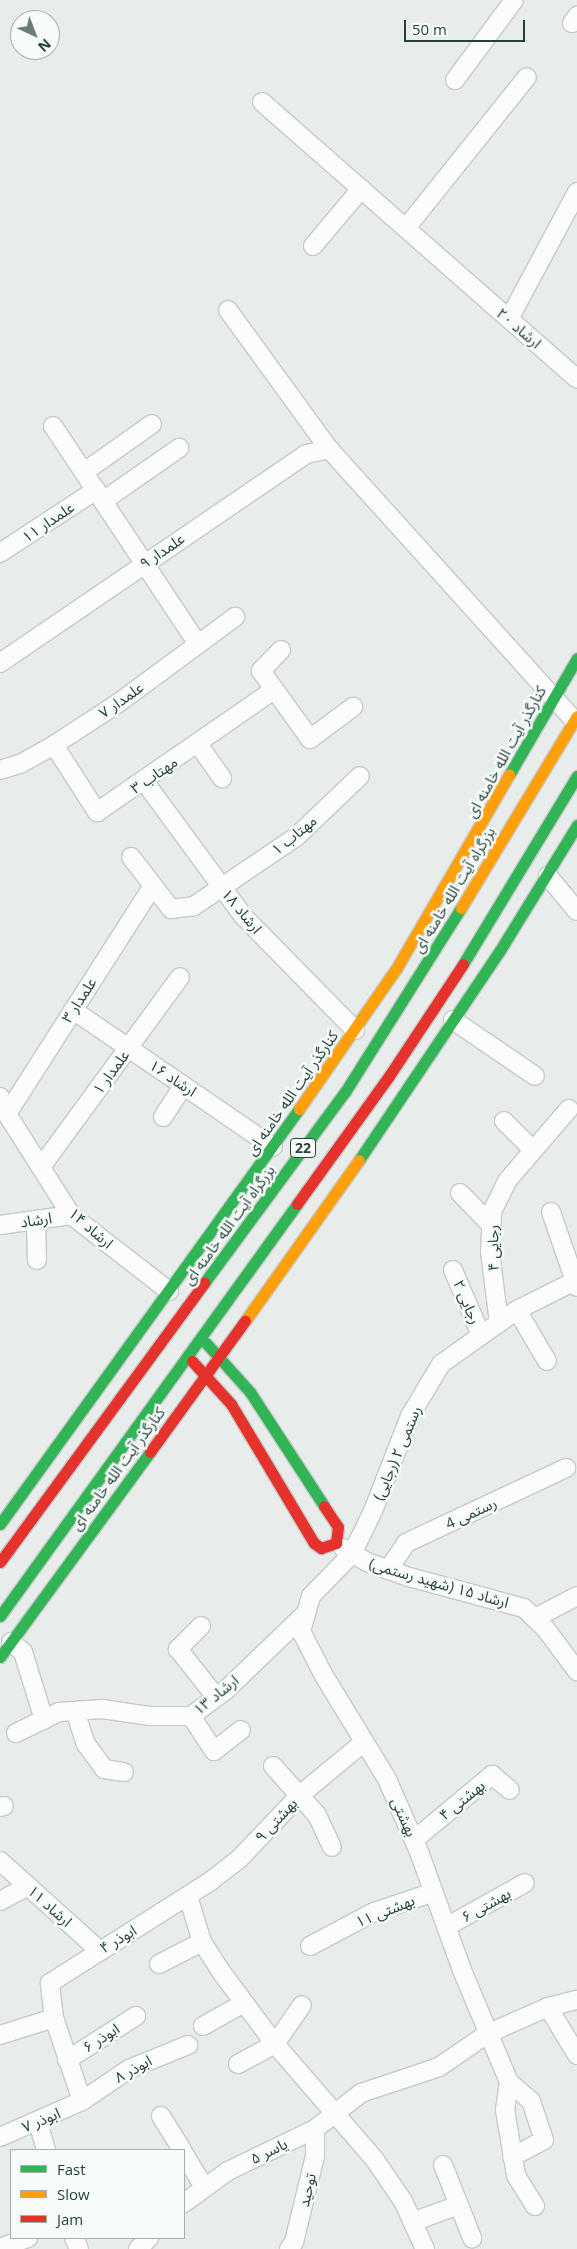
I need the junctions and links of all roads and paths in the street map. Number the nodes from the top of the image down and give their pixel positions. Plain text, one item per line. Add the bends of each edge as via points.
1 (514, 0) edge
2 (527, 77) dead end
3 (456, 80) dead end
4 (262, 102) dead end
5 (361, 189) junction
6 (577, 192) edge
7 (406, 228) junction
8 (313, 246) dead end
9 (228, 310) dead end
10 (509, 319) junction
11 (577, 379) edge
12 (152, 424) dead end
13 (53, 426) dead end
14 (179, 448) dead end
15 (329, 449) junction
16 (84, 472) junction
17 (99, 495) junction
18 (0, 554) edge
19 (144, 562) junction
20 (235, 617) dead end
21 (198, 644) junction
22 (281, 650) dead end
23 (577, 658) edge
24 (0, 663) edge
25 (274, 690) junction
26 (553, 697) junction
27 (353, 707) dead end
28 (576, 718) edge
29 (198, 744) junction
30 (54, 745) junction
31 (0, 770) edge
32 (360, 776) dead end
33 (577, 776) edge
34 (222, 778) dead end
35 (144, 782) junction
36 (564, 798) junction
37 (577, 803) edge
38 (577, 825) edge
39 (131, 857) dead end
40 (548, 876) junction
41 (152, 887) junction
42 (223, 888) junction
43 (577, 911) edge
44 (477, 941) junction
45 (499, 952) junction
46 (396, 969) junction
47 (180, 977) dead end
48 (417, 980) junction
49 (73, 1010) junction
50 (453, 1020) junction
51 (355, 1030) junction
52 (128, 1048) junction
53 (389, 1076) junction
54 (534, 1076) dead end
55 (334, 1084) junction
56 (183, 1086) junction
57 (409, 1088) junction
58 (0, 1097) edge
59 (569, 1109) dead end
60 (7, 1114) junction
61 (163, 1117) dead end
62 (310, 1117) junction
63 (504, 1121) dead end
64 (273, 1147) junction
65 (533, 1150) junction
66 (41, 1167) junction
67 (460, 1193) dead end
68 (551, 1212) dead end
69 (71, 1215) junction
70 (36, 1220) junction
71 (0, 1225) edge
72 (492, 1226) junction
73 (37, 1260) dead end
74 (453, 1270) dead end
75 (576, 1283) edge
76 (169, 1291) junction
77 (517, 1310) junction
78 (246, 1317) junction
79 (499, 1323) junction
80 (480, 1333) junction
81 (201, 1337) junction
82 (187, 1356) junction
83 (218, 1356) junction
84 (547, 1361) dead end
85 (205, 1374) junction
86 (238, 1376) junction
87 (250, 1392) junction
88 (224, 1393) junction
89 (231, 1404) junction
90 (178, 1413) junction
91 (566, 1468) dead end
92 (39, 1470) junction
93 (60, 1483) junction
94 (3, 1514) edge
95 (336, 1543) junction
96 (52, 1544) junction
97 (352, 1554) junction
98 (72, 1558) junction
99 (0, 1562) edge
100 (388, 1570) junction
101 (577, 1596) edge
102 (306, 1612) junction
103 (0, 1616) edge
104 (535, 1618) junction
105 (201, 1626) dead end
106 (11, 1642) junction
107 (0, 1657) edge
108 (577, 1671) edge
109 (216, 1697) junction
110 (75, 1711) junction
111 (191, 1716) junction
112 (44, 1720) junction
113 (241, 1730) dead end
114 (16, 1733) dead end
115 (364, 1742) junction
116 (273, 1766) dead end
117 (124, 1772) dead end
118 (510, 1790) dead end
119 (300, 1795) junction
120 (414, 1840) junction
121 (332, 1847) dead end
122 (0, 1861) edge
123 (525, 1883) dead end
124 (28, 1886) junction
125 (434, 1892) junction
126 (188, 1896) junction
127 (0, 1901) edge
128 (446, 1927) junction
129 (202, 1942) junction
130 (310, 1946) dead end
131 (100, 1950) junction
132 (159, 1964) dead end
133 (577, 2000) edge
134 (244, 2003) junction
135 (302, 2005) dead end
136 (548, 2007) junction
137 (136, 2016) dead end
138 (54, 2018) junction
139 (203, 2026) dead end
140 (487, 2034) junction
141 (0, 2035) edge
142 (275, 2044) junction
143 (188, 2045) dead end
144 (577, 2055) edge
145 (67, 2060) junction
146 (238, 2064) dead end
147 (509, 2082) junction
148 (82, 2102) junction
149 (332, 2113) junction
150 (161, 2116) dead end
151 (38, 2122) junction
152 (314, 2129) junction
153 (0, 2137) edge
154 (46, 2149) edge
155 (181, 2149) edge
156 (185, 2156) edge
157 (512, 2157) junction
158 (443, 2165) dead end
159 (204, 2188) junction
160 (185, 2202) edge
161 (458, 2205) junction
162 (535, 2206) dead end
163 (412, 2222) junction
164 (472, 2238) dead end
165 (25, 2239) edge
166 (148, 2239) edge
167 (0, 2248) edge
168 (138, 2249) edge
169 (288, 2249) edge
170 (425, 2249) edge

1 - 3 street
2 - 7 street
4 - 5 street, ارشاد ۲۰
5 - 7 street, ارشاد ۲۰
5 - 8 street
6 - 10 street
7 - 10 street, ارشاد ۲۰
9 - 15 street
10 - 11 street, ارشاد ۲۰
12 - 16 street
13 - 16 street
14 - 17 street, علمدار ۱۱
15 - 19 street, علمدار ۹ via 306,454
15 - 26 street
16 - 17 street
17 - 18 street, علمدار ۱۱
17 - 19 street
19 - 21 street
19 - 24 street, علمدار ۹
20 - 21 street, علمدار ۷
21 - 30 street, علمدار ۷
22 - 25 street via 261,671
23 - 26 main road, کنارگذر آیت الله خامنه ای
25 - 27 street via 310,739
25 - 29 street, مهتاب ۳
26 - 28 street
26 - 46 main road, کنارگذر آیت الله خامنه ای
28 - 48 main road, بزرگراه آیت الله خامنه ای / 22
29 - 34 street
29 - 35 street, مهتاب ۳
30 - 31 street, علمدار ۷ via 20,764
30 - 35 street, مهتاب ۳ via 97,812
32 - 42 street, مهتاب ۱ via 296,837
33 - 36 main road, 22
35 - 42 street, ارشاد ۱۸
36 - 37 main road
36 - 44 main road, 22
38 - 40 main road, کنارگذر آیت الله خامنه ای
39 - 41 street
40 - 43 street
40 - 45 main road, کنارگذر آیت الله خامنه ای
41 - 42 street, مهتاب ۱ via 171,909 194,906
41 - 49 street, علمدار ۳
42 - 51 street, ارشاد ۱۸ via 243,916
44 - 45 main road
44 - 53 main road, 22
45 - 50 main road, کنارگذر آیت الله خامنه ای
46 - 48 main road
46 - 51 main road, کنارگذر آیت الله خامنه ای
47 - 52 street, علمدار ۱
48 - 55 main road, بزرگراه آیت الله خامنه ای / 22
49 - 52 street, ارشاد ۱۶
49 - 60 street, علمدار ۳
50 - 54 street
50 - 57 main road, کنارگذر آیت الله خامنه ای
51 - 55 main road, کنارگذر آیت الله خامنه ای
52 - 56 street, ارشاد ۱۶
52 - 66 street, علمدار ۱
53 - 57 main road
53 - 81 main road, 22
55 - 62 main road, بزرگراه آیت الله خامنه ای / 22
55 - 62 main road, کنارگذر آیت الله خامنه ای
56 - 61 street
56 - 64 street, ارشاد ۱۶
57 - 78 main road, کنارگذر آیت الله خامنه ای via 310,1233
58 - 60 street, ارشاد ۱۴
59 - 65 street, رجایی ۴
60 - 66 street, ارشاد ۱۴
62 - 64 main road, کنارگذر آیت الله خامنه ای
62 - 93 main road, بزرگراه آیت الله خامنه ای / 22
63 - 65 street
64 - 76 main road, کنارگذر آیت الله خامنه ای
65 - 72 street, رجایی ۴ via 507,1181 492,1212
66 - 69 street, ارشاد ۱۴
67 - 72 street
68 - 75 street
69 - 70 street, ارشاد
69 - 76 street, ارشاد ۱۴
70 - 71 street, ارشاد
70 - 73 street
72 - 79 street, رجایی ۴ via 490,1252
74 - 80 street, رجایی ۲
75 - 77 street, رستمی ۲ (رجایی)
76 - 92 main road, کنارگذر آیت الله خامنه ای
77 - 79 street, رستمی ۲ (رجایی)
77 - 84 street
78 - 83 main road, کنارگذر آیت الله خامنه ای
78 - 86 main road via 237,1354
79 - 80 street, رستمی ۲ (رجایی)
80 - 97 street, رستمی ۲ (رجایی) via 441,1364 410,1416 373,1511
81 - 82 main road, 22
81 - 83 main road
82 - 85 main road
82 - 96 main road, 22
83 - 85 main road, کنارگذر آیت الله خامنه ای
83 - 86 main road
85 - 88 main road
85 - 90 main road, کنارگذر آیت الله خامنه ای
86 - 87 main road
87 - 89 main road via 237,1390
87 - 95 main road via 338,1527
88 - 89 main road
88 - 90 main road via 202,1396
89 - 95 main road via 314,1543 322,1548
90 - 98 main road, کنارگذر آیت الله خامنه ای
91 - 100 street, رستمی 4 via 406,1543
92 - 93 main road
92 - 94 main road, کنارگذر آیت الله خامنه ای
93 - 99 main road, بزرگراه آیت الله خامنه ای / 22
95 - 97 street, ارشاد ۱۵ (شهید رستمی)
96 - 98 main road
96 - 103 main road, 22
97 - 100 street, ارشاد ۱۵ (شهید رستمی)
97 - 102 street, رستمی ۲ (رجایی) via 311,1596
98 - 106 main road, کنارگذر آیت الله خامنه ای
100 - 104 street, ارشاد ۱۵ (شهید رستمی) via 492,1597 524,1608
101 - 104 street
102 - 109 street, ارشاد ۱۳
102 - 115 street, بهشتی via 301,1631
104 - 108 street, ارشاد ۱۵ (شهید رستمی)
105 - 109 street via 178,1649
106 - 107 main road, کنارگذر آیت الله خامنه ای
106 - 112 street via 23,1652
109 - 111 street, ارشاد ۱۳
110 - 111 street, ارشاد ۱۳ via 102,1708 150,1716
110 - 112 street, ارشاد ۱۳ via 59,1712
110 - 117 street via 86,1744 104,1769
111 - 113 street via 214,1751
112 - 114 street, ارشاد ۱۳
115 - 119 street, بهشتی ۹
115 - 120 street, بهشتی via 386,1779
116 - 119 street
118 - 120 street, بهشتی ۴ via 492,1775
119 - 121 street via 317,1815
119 - 126 street, بهشتی ۹ via 240,1858
120 - 125 street, بهشتی
122 - 124 street, ارشاد ۱۱
123 - 128 street, بهشتی ۶
124 - 127 street
124 - 131 street, ارشاد ۱۱
125 - 128 street, بهشتی
125 - 130 street, بهشتی ۱۱ via 374,1912
126 - 129 street
126 - 131 street, ابوذر ۴
128 - 140 street, بهشتی
129 - 132 street
129 - 134 street
131 - 138 street, ابوذر ۴ via 50,1984
133 - 136 street, یاسر ۵
134 - 139 street
134 - 142 street
135 - 142 street
136 - 140 street, یاسر ۵
136 - 144 street
137 - 145 street, ابوذر ۶
138 - 141 street
138 - 145 street
140 - 147 street, بهشتی
140 - 149 street, یاسر ۵ via 439,2067 361,2092
142 - 146 street
142 - 149 street
143 - 148 street, ابوذر ۸ via 129,2069
145 - 148 street
147 - 157 street via 505,2110
147 - 157 street via 532,2101 544,2140
148 - 151 street, ابوذر ۷
149 - 152 street, یاسر ۵
149 - 163 street via 375,2160
150 - 155 street
151 - 153 street, ابوذر ۷
151 - 154 street
152 - 159 street, یاسر ۵ via 228,2171
152 - 169 street, توحید via 315,2156 294,2242
156 - 159 street
157 - 162 street via 516,2174
158 - 161 street
159 - 160 street, یاسر ۵
161 - 163 street
161 - 164 street
163 - 170 street
165 - 167 street
166 - 168 street

